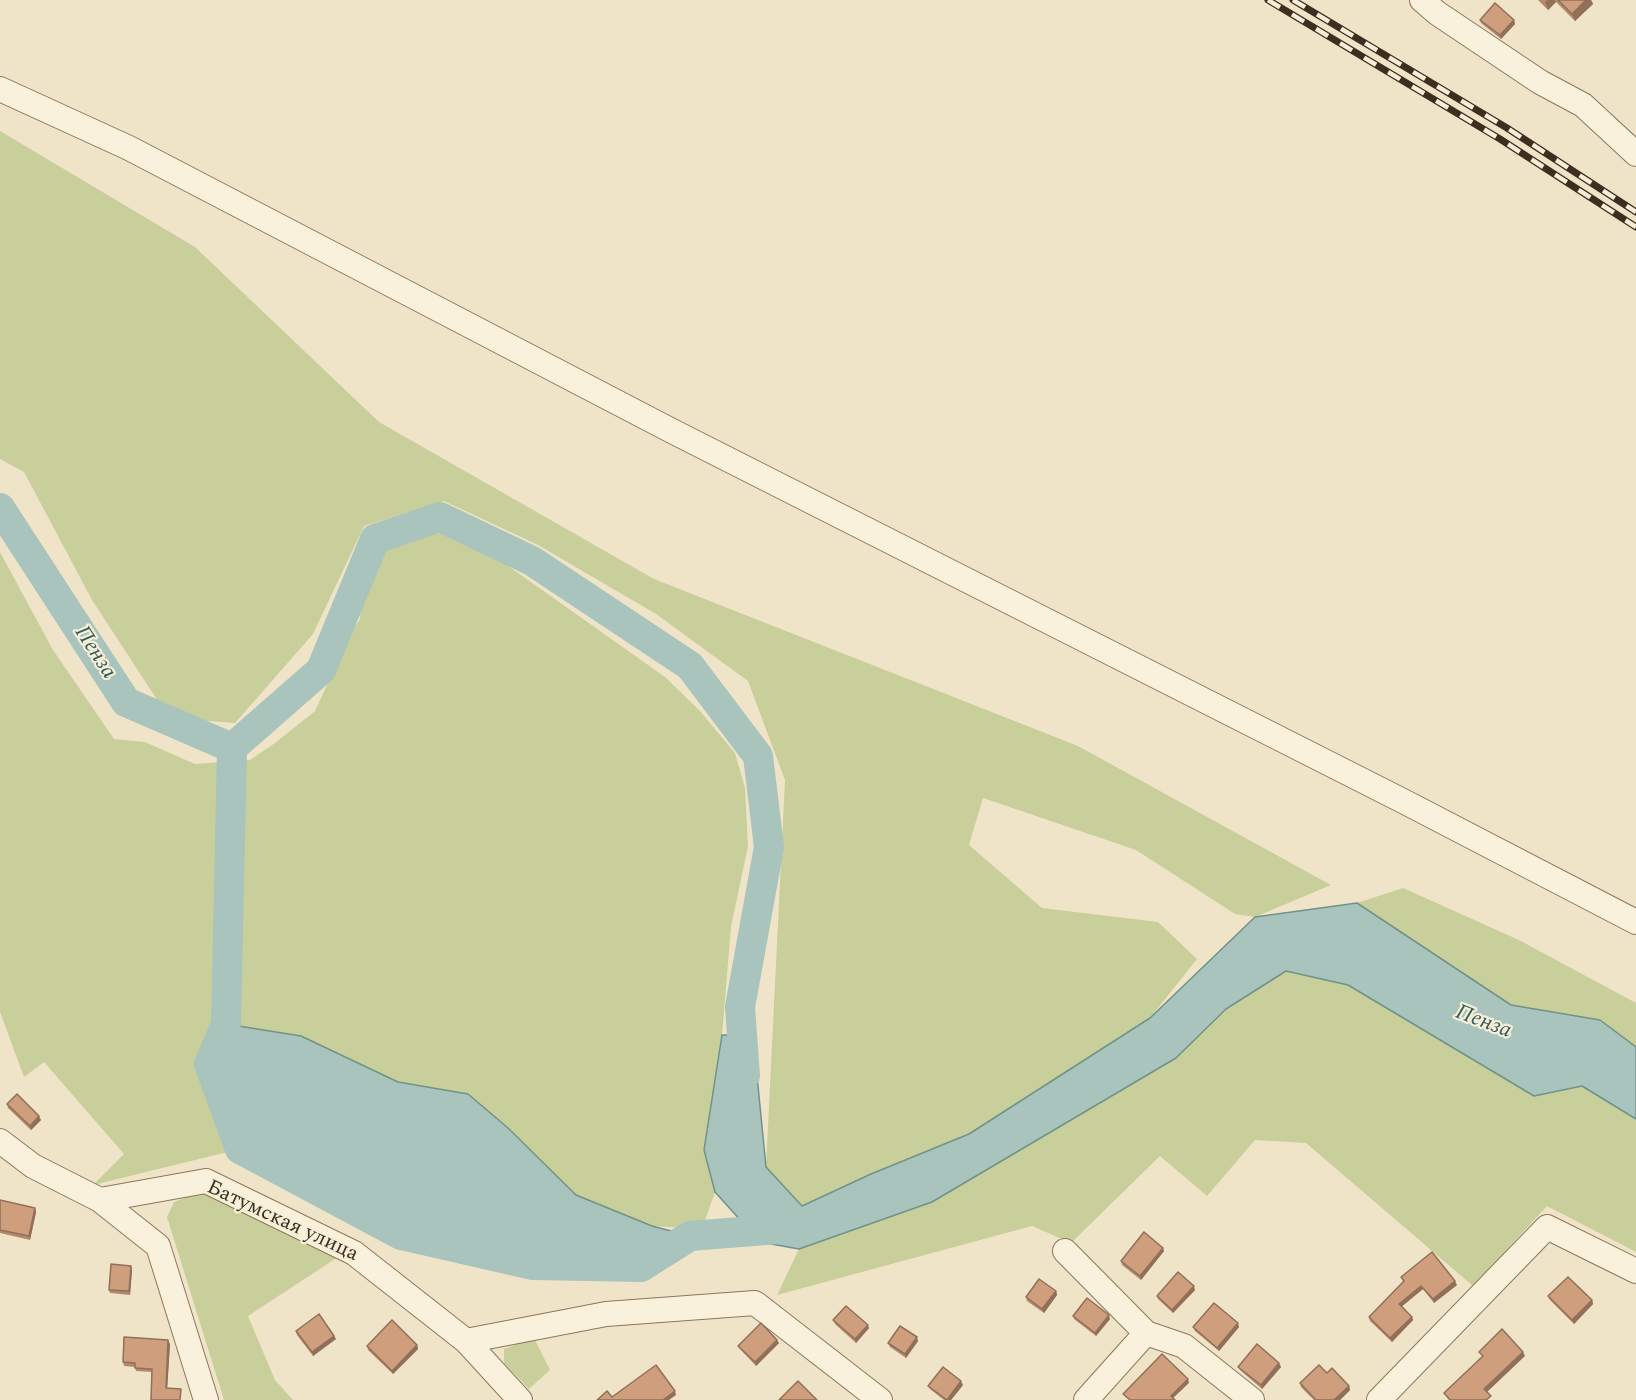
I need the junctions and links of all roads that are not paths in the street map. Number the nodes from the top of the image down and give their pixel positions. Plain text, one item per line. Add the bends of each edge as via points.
1 (1422, 0) edge
2 (0, 89) edge
3 (1636, 154) edge
4 (1636, 922) edge
5 (0, 1141) edge
6 (100, 1200) junction
7 (1065, 1251) dead end
8 (1636, 1271) edge
9 (1146, 1333) junction
10 (466, 1341) junction
11 (206, 1400) edge
12 (520, 1400) edge
13 (880, 1400) edge
14 (1086, 1400) edge
15 (1252, 1400) edge
16 (1379, 1400) edge

1 - 3 street via 1540,82 1583,105
2 - 4 street via 129,148 661,425
5 - 6 street via 33,1167
6 - 10 street, Батумская улица via 206,1181 354,1253
6 - 11 street via 158,1246
7 - 9 street
8 - 16 street via 1547,1227
9 - 14 street
9 - 15 street via 1184,1346
10 - 12 street, Батумская улица
10 - 13 street via 606,1314 754,1304

